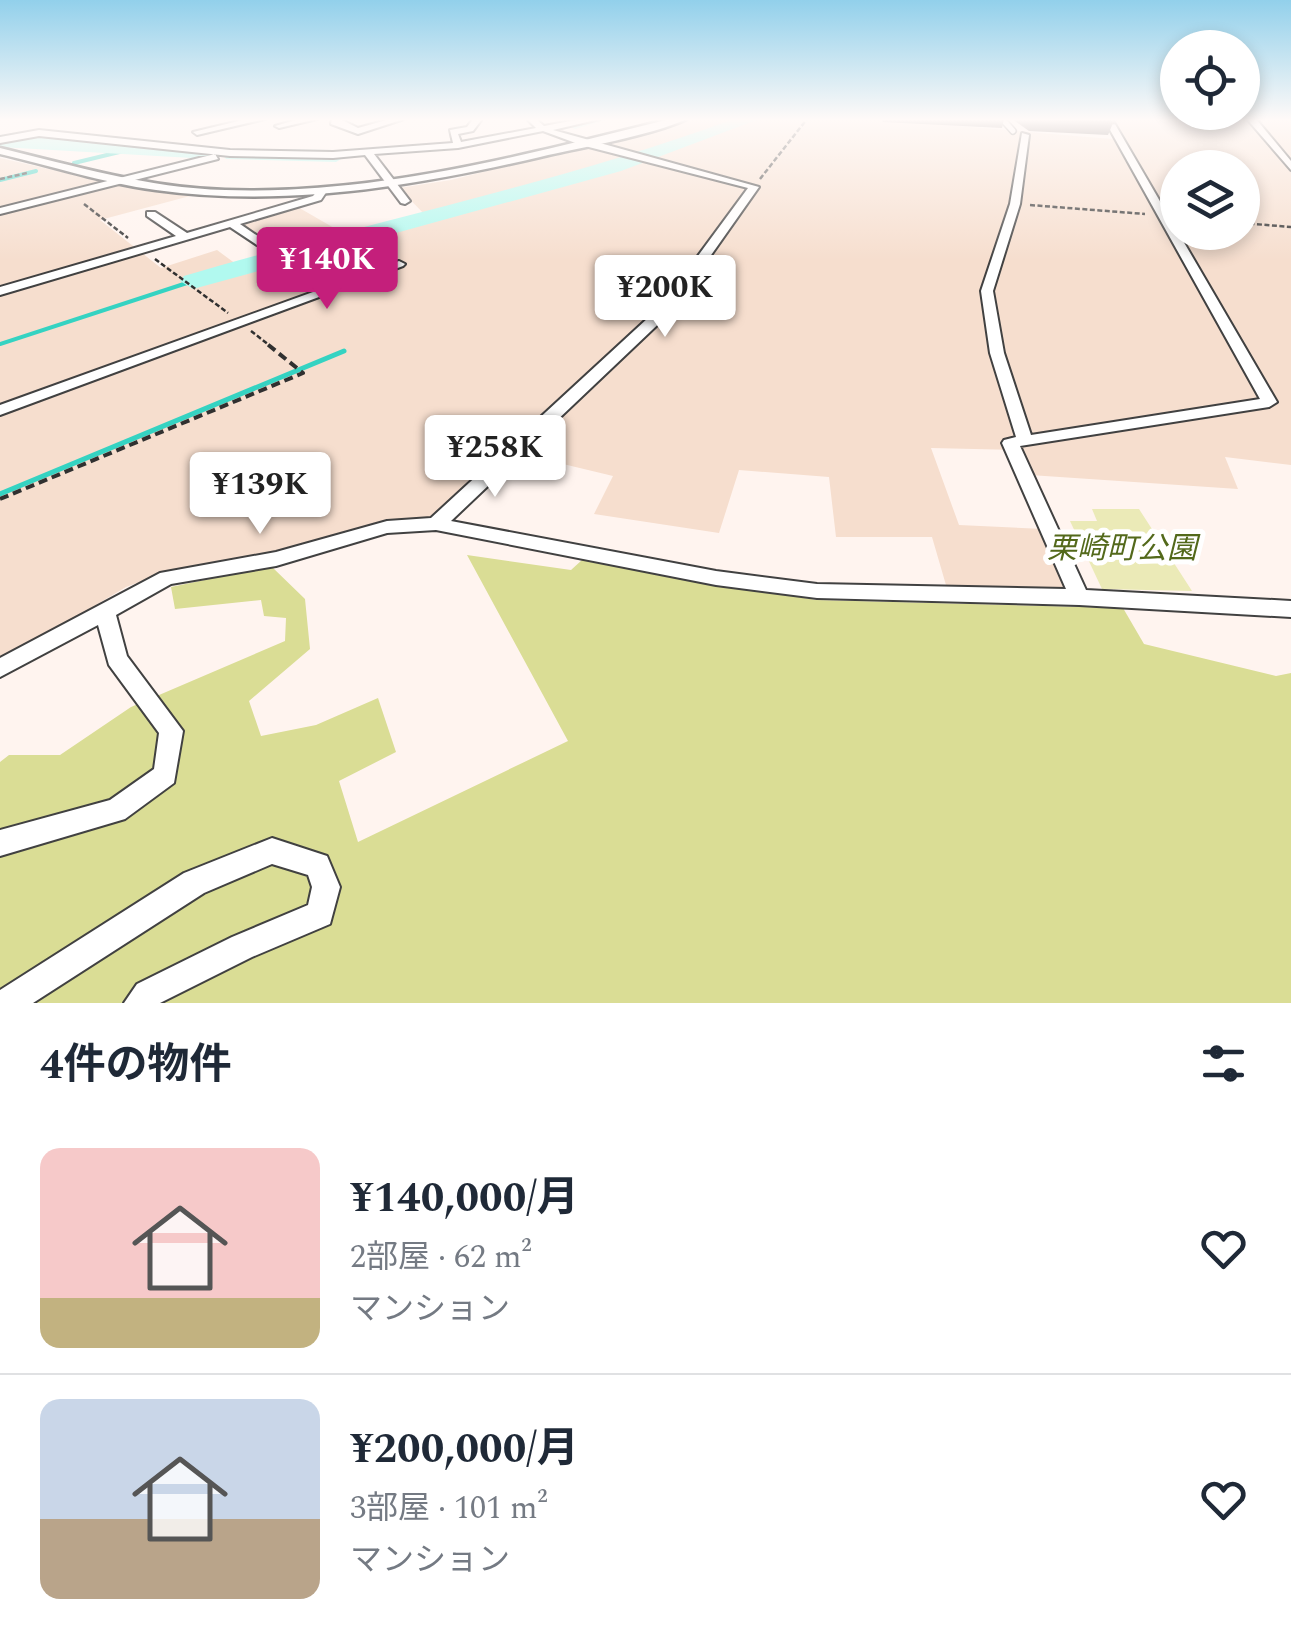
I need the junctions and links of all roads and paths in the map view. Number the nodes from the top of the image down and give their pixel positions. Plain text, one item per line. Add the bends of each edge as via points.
1 (63, 166) edge
2 (179, 166) edge
3 (377, 166) edge
4 (479, 166) edge
5 (672, 166) edge
6 (771, 166) edge
7 (1018, 166) edge
8 (1135, 166) edge
9 (40, 170) dead end
10 (0, 178) edge
11 (123, 180) junction
12 (390, 185) junction
13 (754, 187) junction
14 (322, 191) junction
15 (70, 194) junction
16 (405, 201) dead end
17 (1016, 204) junction
18 (0, 211) edge
19 (1160, 211) edge
20 (151, 214) dead end
21 (1160, 216) edge
22 (232, 223) junction
23 (1260, 224) edge
24 (1291, 227) edge
25 (184, 236) junction
26 (261, 243) dead end
27 (142, 249) junction
28 (1182, 250) edge
29 (399, 264) dead end
30 (0, 291) edge
31 (239, 322) junction
32 (0, 410) edge
33 (1024, 438) junction
34 (0, 499) edge
35 (436, 524) junction
36 (1079, 597) junction
37 (1291, 609) edge
38 (105, 612) junction
39 (0, 668) edge
40 (0, 843) edge
41 (6, 1003) edge
42 (139, 1003) edge

1 - 11 street
2 - 11 street
3 - 12 street
4 - 12 street
5 - 13 street
6 - 13 path
7 - 17 street
8 - 19 street
9 - 10 path
11 - 14 street via 235,193
11 - 15 street
12 - 14 street
12 - 16 street
13 - 35 street via 666,309
14 - 22 street
15 - 18 street
15 - 27 path
17 - 21 path
17 - 33 street via 987,291 997,353
20 - 25 street
22 - 25 street
22 - 26 street
23 - 24 path
25 - 27 street
27 - 30 street
27 - 31 path
28 - 33 street via 1269,402
29 - 31 street
31 - 32 street
31 - 34 path via 303,373
33 - 36 street via 1010,443
35 - 36 street via 816,591
35 - 38 street via 387,527 276,560 167,578
36 - 37 street
38 - 39 street
38 - 40 street via 117,660 172,731 165,775 116,810
41 - 42 street via 194,882 272,852 318,864 326,888 320,914 242,946

